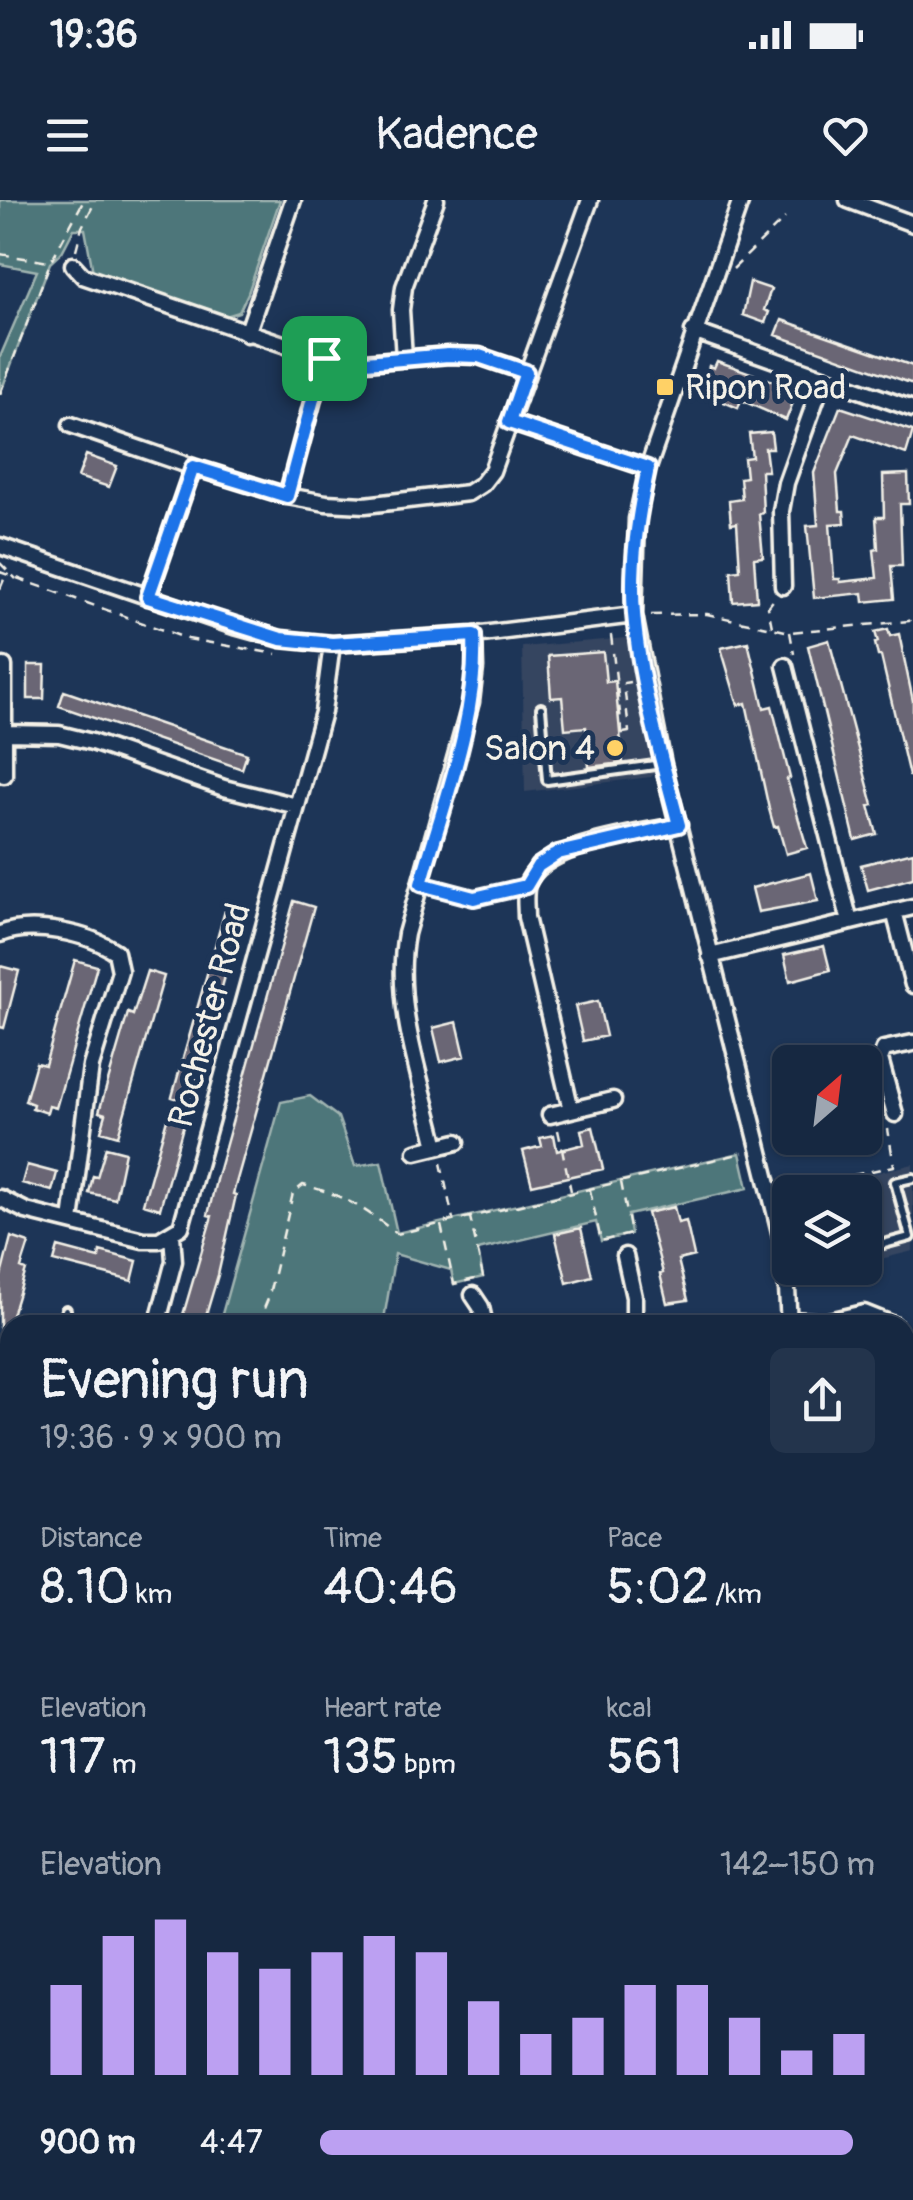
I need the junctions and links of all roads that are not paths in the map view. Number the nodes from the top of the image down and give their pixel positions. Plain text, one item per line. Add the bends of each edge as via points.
1 (293, 200) edge
2 (436, 200) edge
3 (590, 200) edge
4 (741, 200) edge
5 (848, 200) edge
6 (913, 224) edge
7 (66, 262) road end
8 (693, 331) junction
9 (246, 334) junction
10 (324, 358) junction
11 (404, 358) junction
12 (526, 372) junction
13 (824, 377) junction
14 (913, 409) edge
15 (509, 422) junction
16 (71, 425) dead end
17 (193, 467) junction
18 (648, 468) junction
19 (287, 496) junction
20 (0, 546) edge
21 (783, 586) road end
22 (148, 597) junction
23 (634, 615) junction
24 (474, 635) junction
25 (332, 644) junction
26 (4, 666) dead end
27 (785, 666) road end
28 (541, 708) dead end
29 (4, 732) junction
30 (663, 764) junction
31 (4, 775) dead end
32 (297, 806) junction
33 (679, 825) junction
34 (913, 906) edge
35 (894, 911) junction
36 (850, 922) junction
37 (0, 934) edge
38 (710, 956) junction
39 (913, 985) edge
40 (913, 1043) edge
41 (613, 1100) dead end
42 (571, 1110) junction
43 (895, 1114) road end
44 (552, 1115) road end
45 (457, 1142) dead end
46 (437, 1147) junction
47 (416, 1152) dead end
48 (913, 1178) edge
49 (772, 1194) edge
50 (0, 1200) edge
51 (71, 1221) junction
52 (172, 1234) junction
53 (882, 1244) edge
54 (625, 1256) dead end
55 (791, 1285) edge
56 (473, 1295) dead end
57 (66, 1310) dead end
58 (64, 1315) edge
59 (160, 1315) edge
60 (483, 1315) edge
61 (634, 1315) edge
62 (790, 1315) edge

1 - 9 street
2 - 11 street via 404,286
3 - 12 street
4 - 8 street
5 - 6 street
7 - 9 street via 83,276
8 - 13 street
8 - 18 street
9 - 10 street
10 - 11 street
10 - 19 street
11 - 12 street via 479,356
12 - 15 street
13 - 14 street
13 - 21 street via 784,497
15 - 18 street
15 - 19 street via 492,472 468,493 365,505
16 - 17 street
17 - 19 street
17 - 22 street
18 - 23 street via 637,520
20 - 22 street
22 - 25 street via 281,639
23 - 24 street
23 - 30 street
24 - 25 street
24 - 46 street via 471,702 406,934 401,980
25 - 32 street, Rochester Road via 323,712
26 - 29 street
27 - 36 street
28 - 30 lane via 547,780
29 - 31 street
29 - 32 street via 92,742
30 - 33 street
32 - 52 street, Rochester Road via 186,1216
33 - 38 street
33 - 42 street via 558,853 538,866 526,886 526,917
34 - 35 street
35 - 36 street
35 - 39 street
36 - 38 street
37 - 51 street via 32,928 96,939 116,952 120,971 90,1066
38 - 49 street
40 - 43 street via 884,1050 880,1059
41 - 42 street
42 - 44 street
45 - 46 street
46 - 47 street
48 - 53 lane via 895,1182 910,1237
50 - 51 street
51 - 52 street via 143,1240
52 - 59 street, Rochester Road via 174,1260
54 - 61 street
55 - 62 street
56 - 60 street
57 - 58 lane

